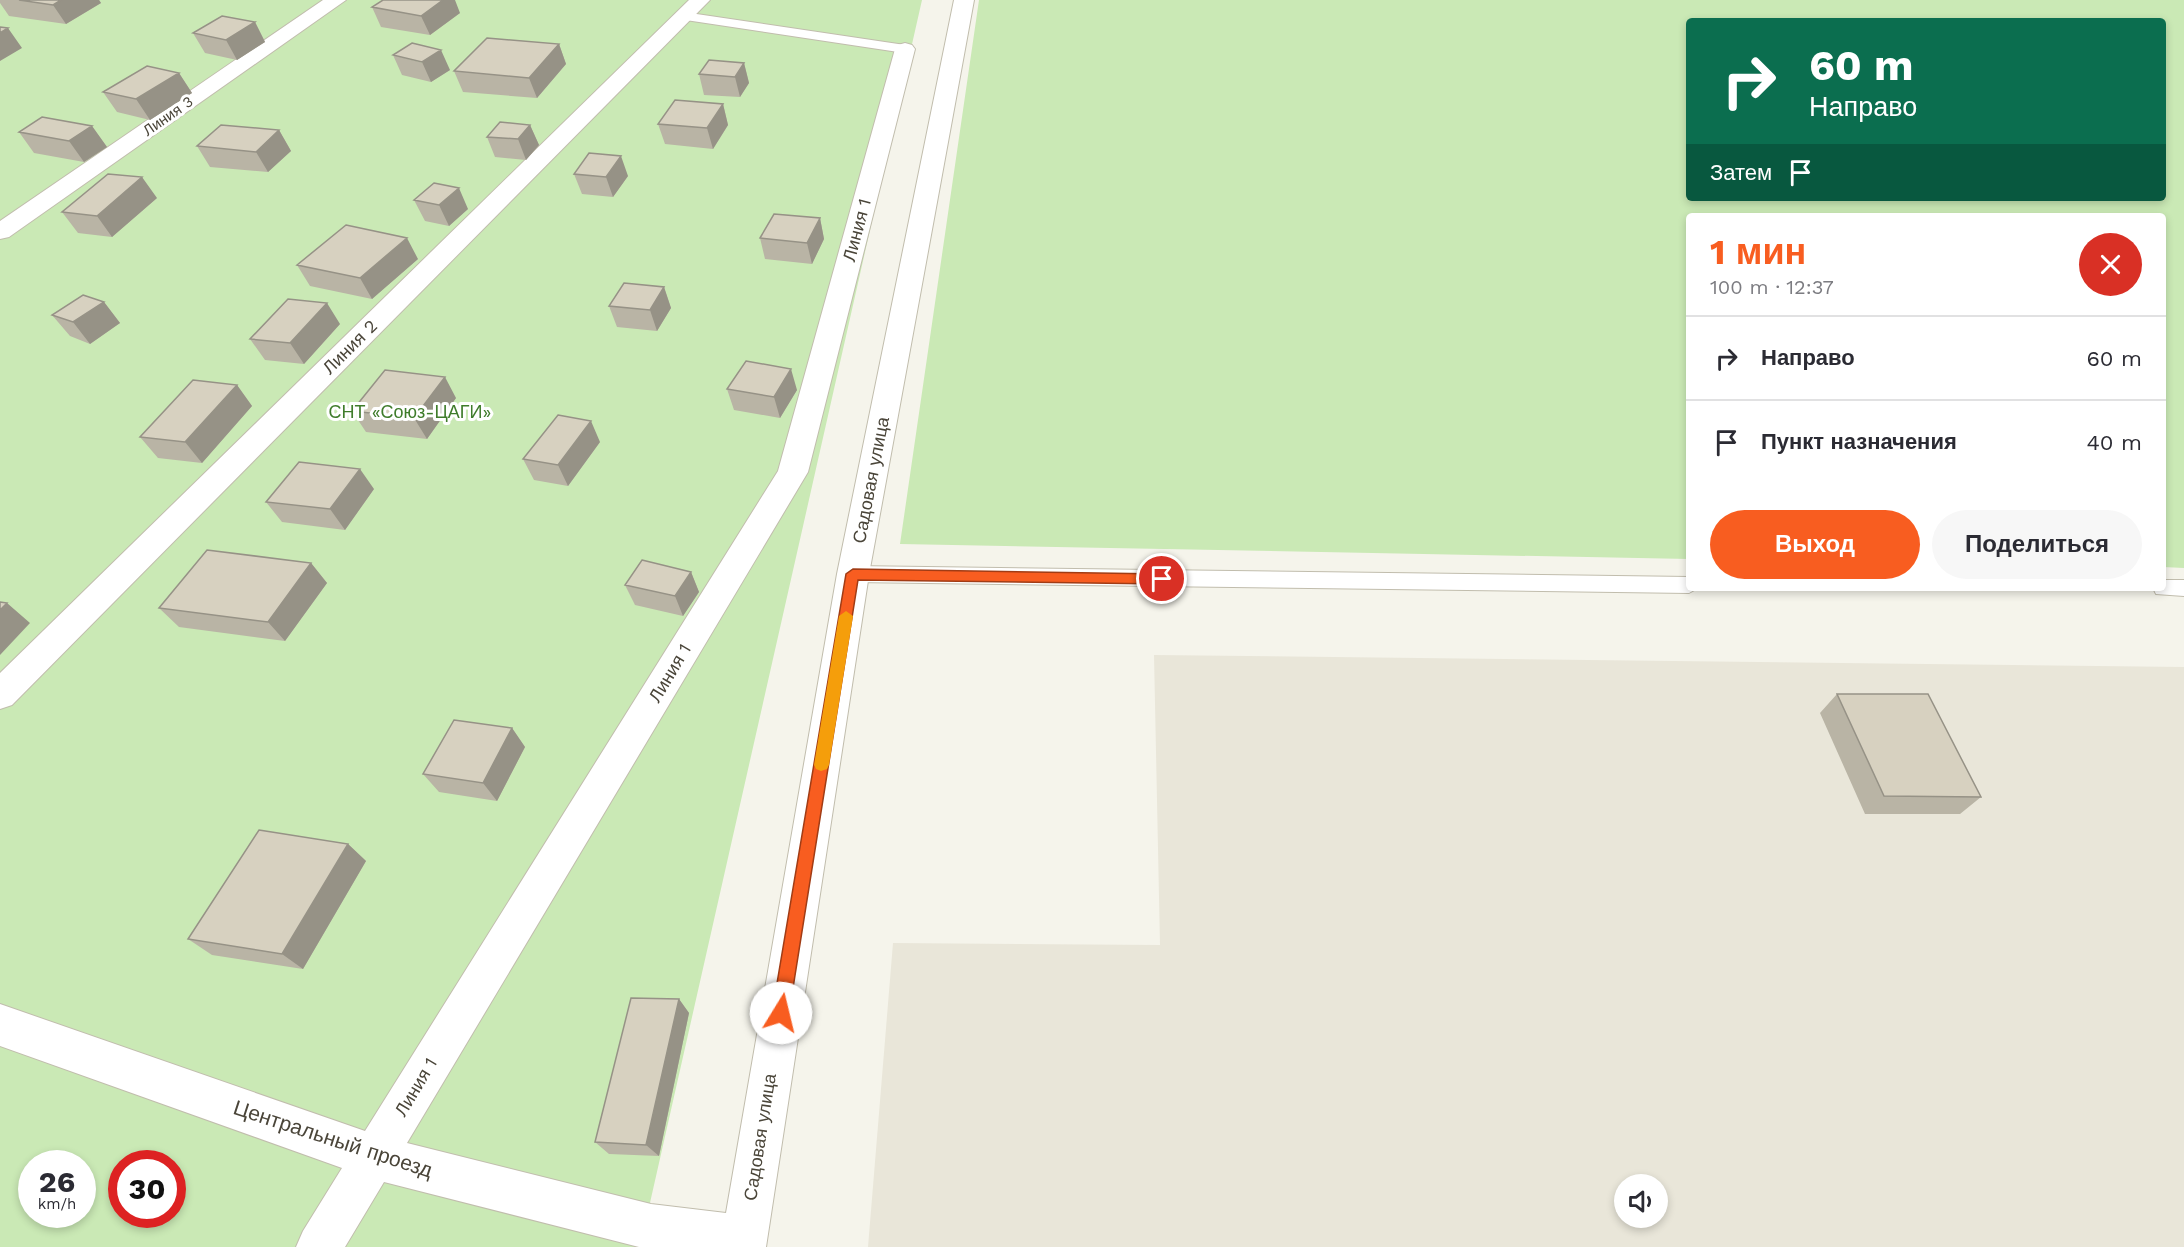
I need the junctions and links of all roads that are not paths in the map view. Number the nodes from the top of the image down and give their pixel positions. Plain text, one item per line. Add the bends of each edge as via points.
1 (336, 0) edge
2 (964, 0) edge
3 (692, 8) edge
4 (905, 50) joint
5 (0, 232) edge
6 (853, 574) junction
7 (1686, 585) edge
8 (2166, 588) edge
9 (2184, 588) edge
10 (0, 694) edge
11 (0, 1025) edge
12 (374, 1157) junction
13 (744, 1242) edge
14 (319, 1247) edge

1 - 5 street, Линия 3
2 - 6 street, Садовая улица
3 - 4 lane
3 - 10 street, Линия 2
4 - 12 street, Линия 1 via 793,472
6 - 7 lane
6 - 13 street, Садовая улица
8 - 9 lane
11 - 12 street, Центральный проезд
12 - 13 street, Центральный проезд via 651,1227
12 - 14 street, Линия 1

